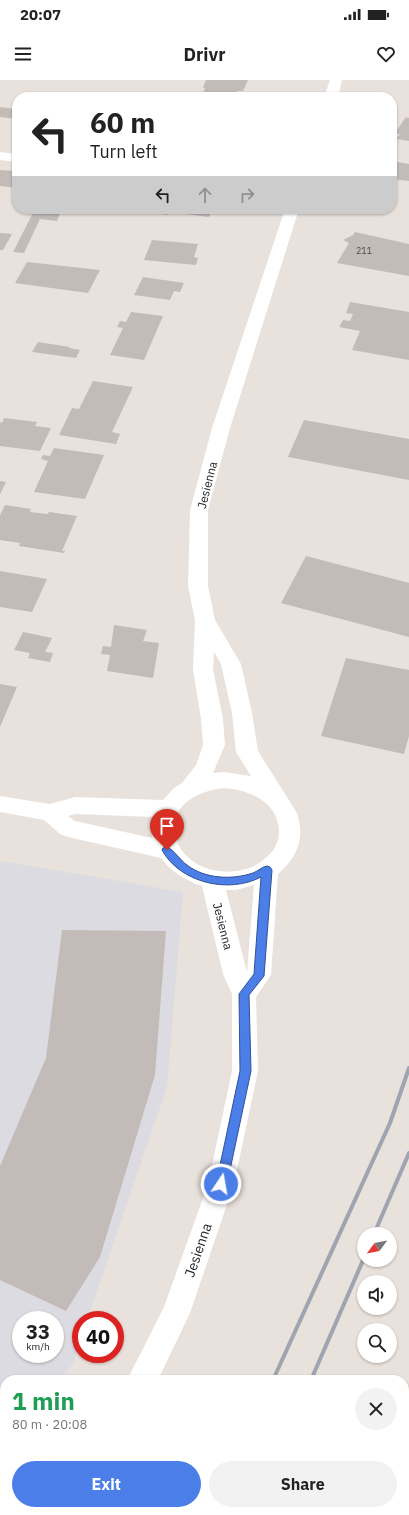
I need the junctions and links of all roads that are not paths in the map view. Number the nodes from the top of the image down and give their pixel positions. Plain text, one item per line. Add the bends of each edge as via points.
1 (336, 80) edge
2 (332, 92) edge
3 (0, 156) edge
4 (12, 157) edge
5 (290, 214) edge
6 (206, 620) junction
7 (190, 788) junction
8 (274, 798) junction
9 (0, 804) edge
10 (167, 809) junction
11 (50, 812) junction
12 (167, 850) junction
13 (267, 870) junction
14 (212, 879) junction
15 (244, 994) junction
16 (145, 1375) edge

1 - 2 street
3 - 4 street
5 - 6 street, Jesienna via 221,428 199,510 198,586
6 - 7 street, Jesienna via 203,669 214,745 205,768
6 - 8 street via 231,664 242,713 247,752
7 - 8 street via 206,782 243,782 260,788
7 - 10 street via 177,797
8 - 13 street via 285,810 290,825 290,840 283,854
9 - 11 street
10 - 11 street via 75,805
10 - 12 street via 162,823 162,837
11 - 12 street via 68,828
12 - 14 street via 176,862 188,871
13 - 14 street via 256,876 237,880
13 - 15 street via 259,976
14 - 15 street, Jesienna via 235,974
15 - 16 street, Jesienna via 246,1071 221,1184 176,1313

